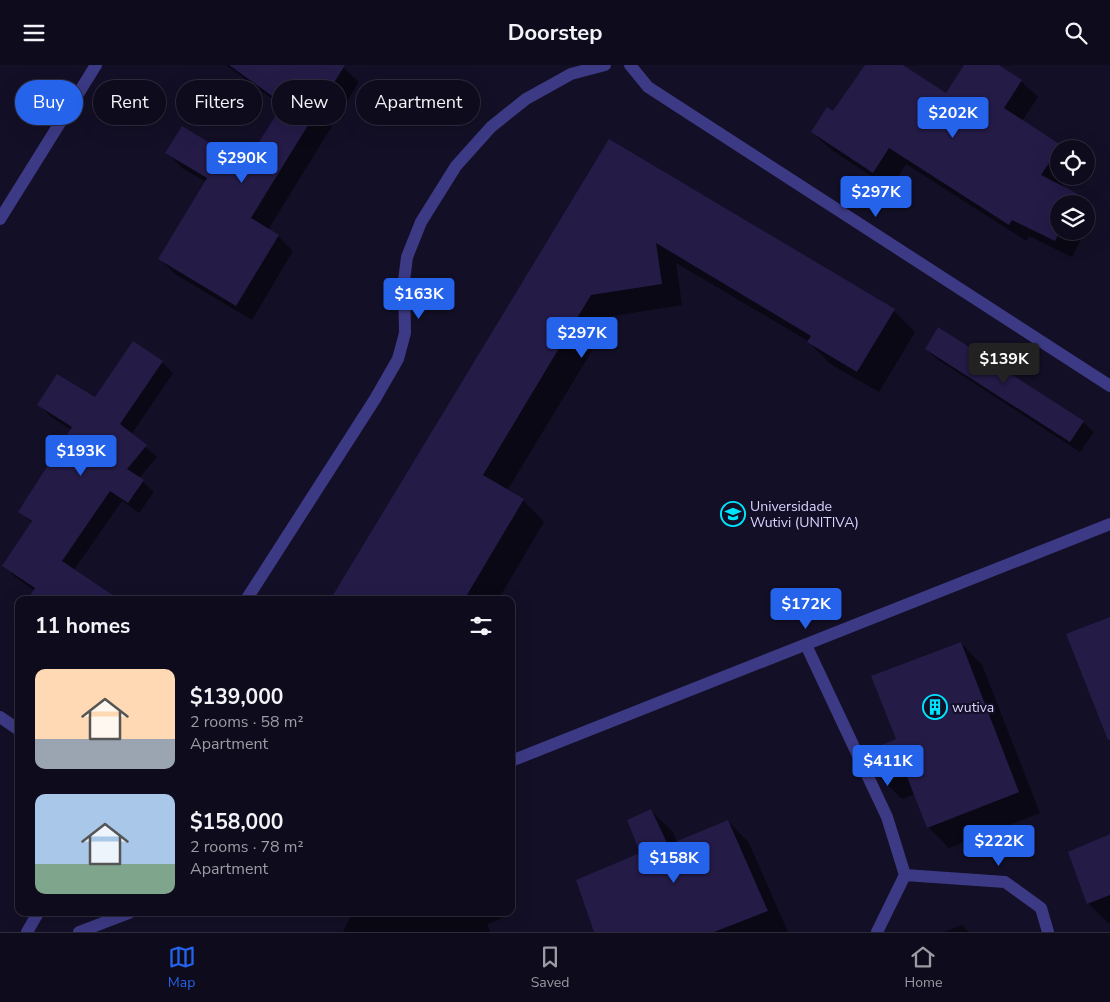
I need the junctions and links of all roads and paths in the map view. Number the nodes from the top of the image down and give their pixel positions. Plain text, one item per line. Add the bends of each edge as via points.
1 (96, 65) edge
2 (605, 65) edge
3 (630, 65) edge
4 (0, 219) edge
5 (1110, 385) edge
6 (1110, 524) edge
7 (249, 596) edge
8 (806, 645) junction
9 (0, 717) edge
10 (15, 727) edge
11 (515, 759) edge
12 (905, 875) junction
13 (36, 916) edge
14 (121, 916) edge
15 (27, 932) edge
16 (79, 932) edge
17 (877, 932) edge
18 (1048, 932) edge

1 - 4 street
2 - 7 street via 571,74 526,99 490,127 456,166 421,222 407,257 405,333 398,359
3 - 5 street via 648,87
6 - 8 street
8 - 11 street
8 - 12 street via 887,817
9 - 10 street
12 - 17 street
12 - 18 street via 1006,882 1041,908
13 - 15 street
14 - 16 street

